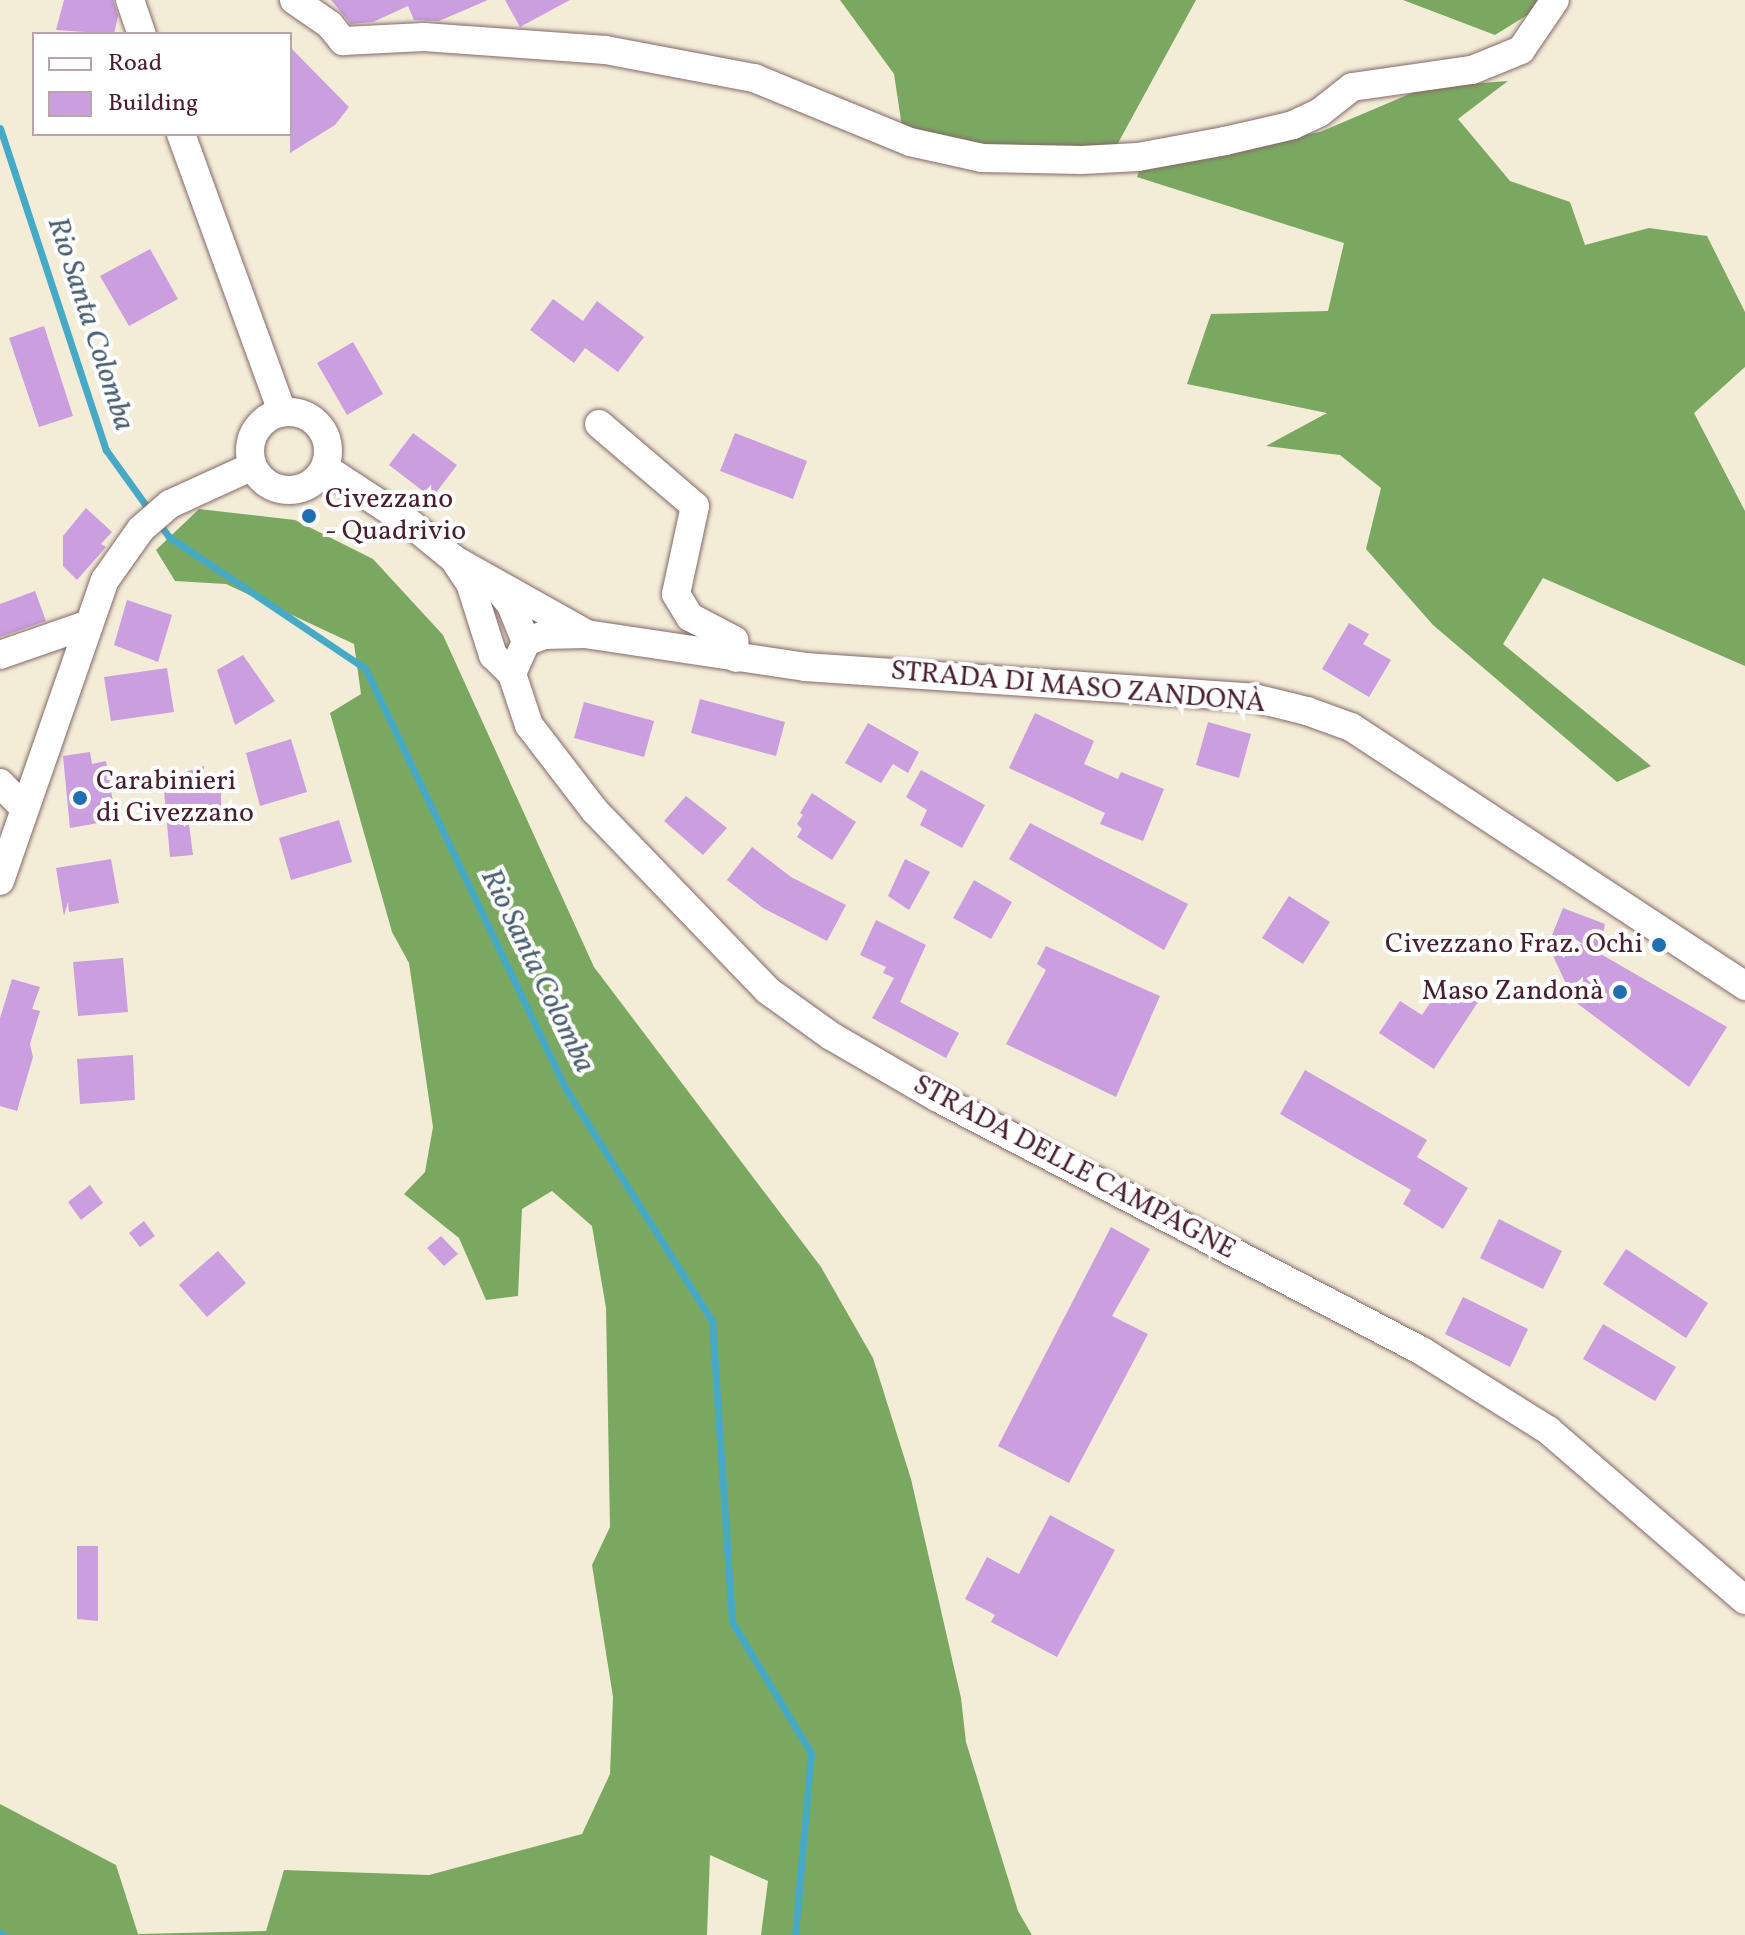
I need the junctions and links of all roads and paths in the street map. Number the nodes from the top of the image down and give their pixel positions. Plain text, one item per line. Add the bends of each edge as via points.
1 (130, 0) edge
2 (294, 0) edge
3 (1555, 0) edge
4 (141, 32) edge
5 (182, 136) edge
6 (282, 412) junction
7 (599, 424) dead end
8 (253, 466) junction
9 (325, 468) junction
10 (455, 560) junction
11 (494, 583) junction
12 (480, 613) junction
13 (86, 625) junction
14 (585, 634) junction
15 (526, 642) junction
16 (0, 655) edge
17 (736, 658) junction
18 (512, 674) junction
19 (0, 783) edge
20 (24, 808) junction
21 (0, 881) edge
22 (1745, 986) edge
23 (1745, 1600) edge

1 - 4 street
2 - 3 street via 343,41 424,37 606,50 754,78 910,142 982,158 1082,160 1138,157 1225,141 1293,125 1352,87 1472,70 1521,50
5 - 6 street
6 - 8 street via 255,432
6 - 9 street via 303,414 320,427 328,447
7 - 17 street via 695,506 676,594 690,617 734,640
8 - 9 street via 263,481 279,489 306,486
8 - 13 street via 191,490 141,529 105,580
9 - 10 street
10 - 11 street
10 - 12 street, STRADA DELLE CAMPAGNE
11 - 14 street
11 - 15 street via 511,605
12 - 15 street
12 - 18 street, STRADA DELLE CAMPAGNE via 493,655
13 - 16 street
13 - 20 street
14 - 15 street, STRADA DI MASO ZANDONÀ via 544,635
14 - 17 street, STRADA DI MASO ZANDONÀ
15 - 18 street
17 - 22 street, STRADA DI MASO ZANDONÀ via 1254,698 1307,711 1351,727
18 - 23 street, STRADA DELLE CAMPAGNE via 529,725 595,811 767,990 831,1036 938,1098 1422,1351 1548,1430
19 - 20 street
20 - 21 street

